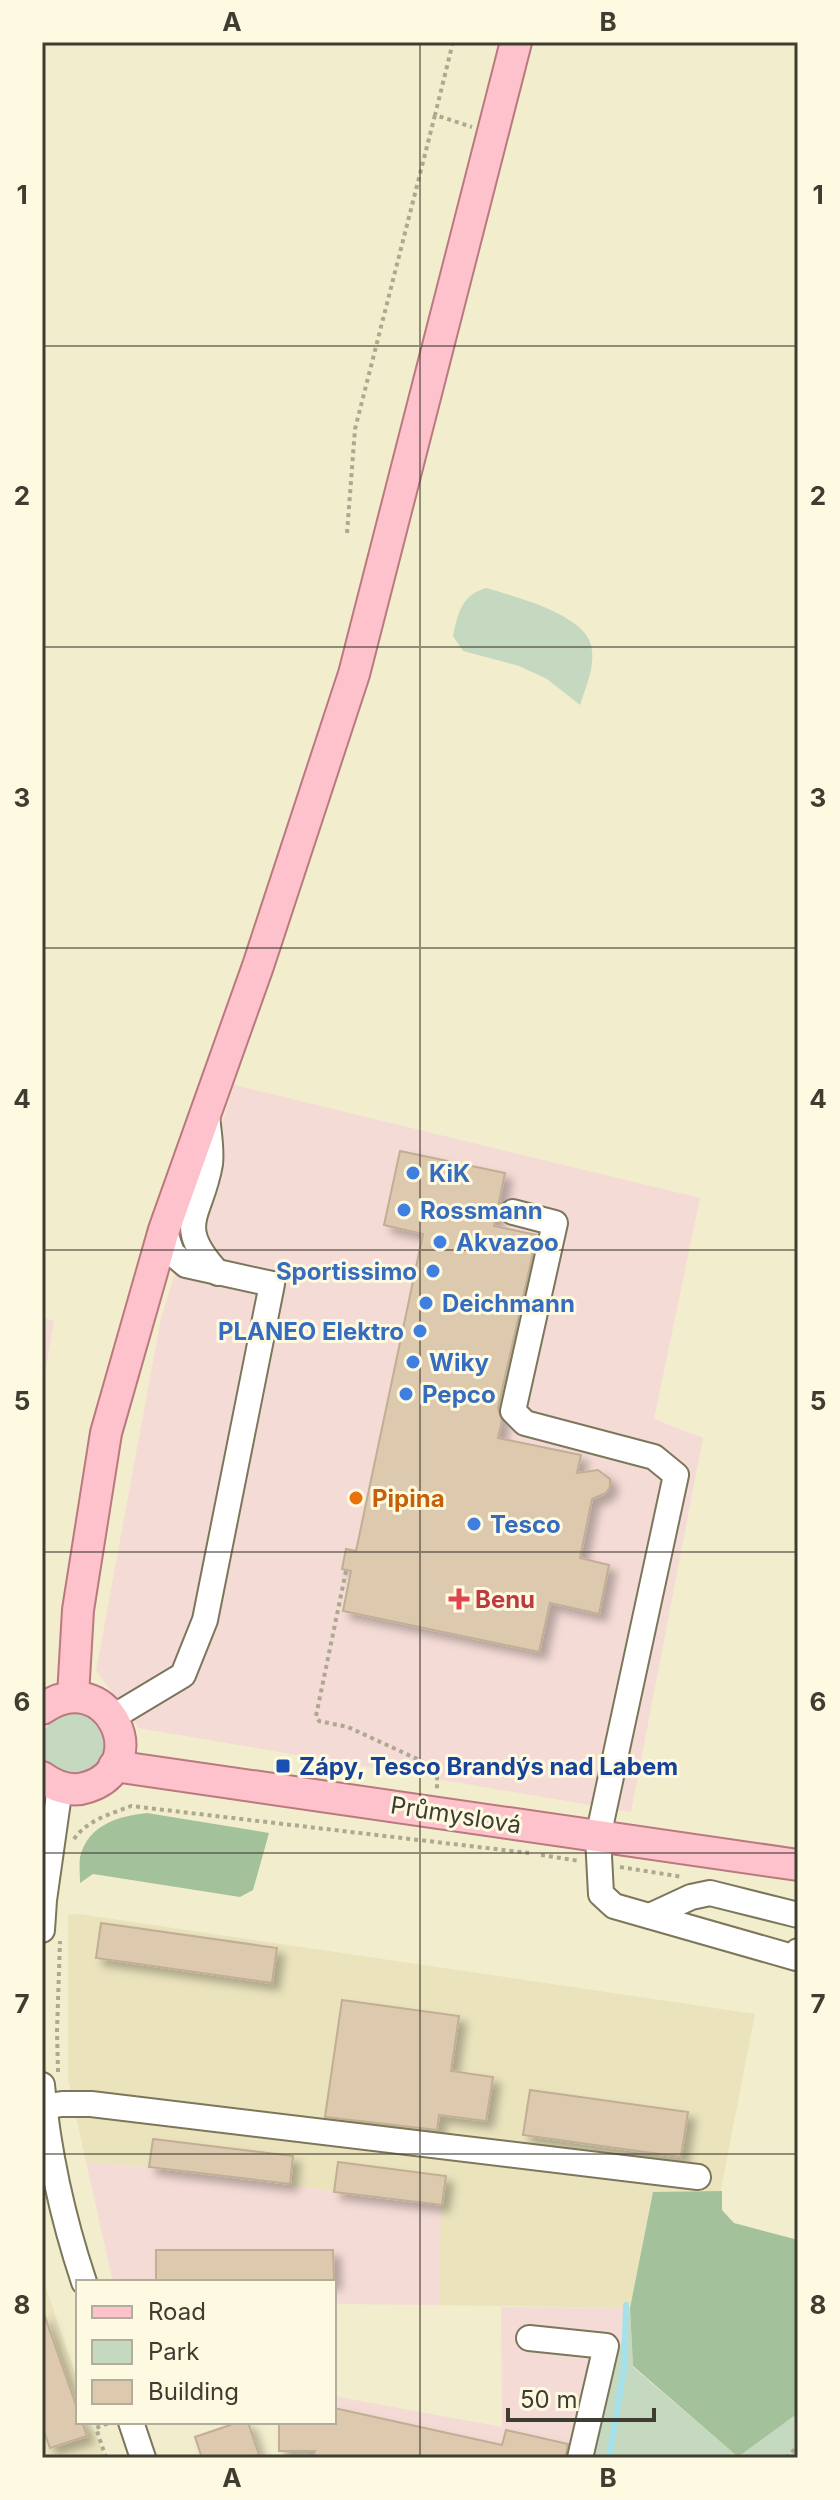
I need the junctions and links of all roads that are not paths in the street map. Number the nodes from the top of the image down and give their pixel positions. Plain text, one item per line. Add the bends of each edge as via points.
1 (516, 42) edge
2 (207, 1107) junction
3 (513, 1212) dead end
4 (164, 1230) junction
5 (218, 1273) junction
6 (73, 1696) junction
7 (42, 1709) edge
8 (113, 1717) junction
9 (114, 1766) junction
10 (51, 1782) edge
11 (599, 1850) junction
12 (798, 1865) edge
13 (798, 1915) edge
14 (650, 1916) junction
15 (51, 1929) edge
16 (798, 1951) edge
17 (47, 2100) edge
18 (698, 2177) dead end
19 (83, 2280) edge
20 (529, 2338) dead end
21 (132, 2424) edge
22 (143, 2458) edge
23 (580, 2458) edge

1 - 2 main road via 354,674
2 - 4 main road
2 - 5 street via 210,1163 192,1232 199,1253
3 - 11 street via 555,1223 513,1411 525,1423 654,1457 676,1475
4 - 5 street via 172,1253 186,1265
4 - 6 main road via 106,1433 78,1610
5 - 8 street via 272,1284 205,1620 183,1675
6 - 7 main road
6 - 8 main road via 93,1700
8 - 9 main road via 121,1742
9 - 10 main road via 90,1786 74,1790
9 - 11 main road, Průmyslová
10 - 15 street
11 - 12 main road, Průmyslová
11 - 14 street via 601,1894 614,1906
13 - 14 street via 710,1893
14 - 16 street via 796,1958
17 - 18 street
17 - 19 street via 60,2193
20 - 23 street via 606,2346
21 - 22 street

